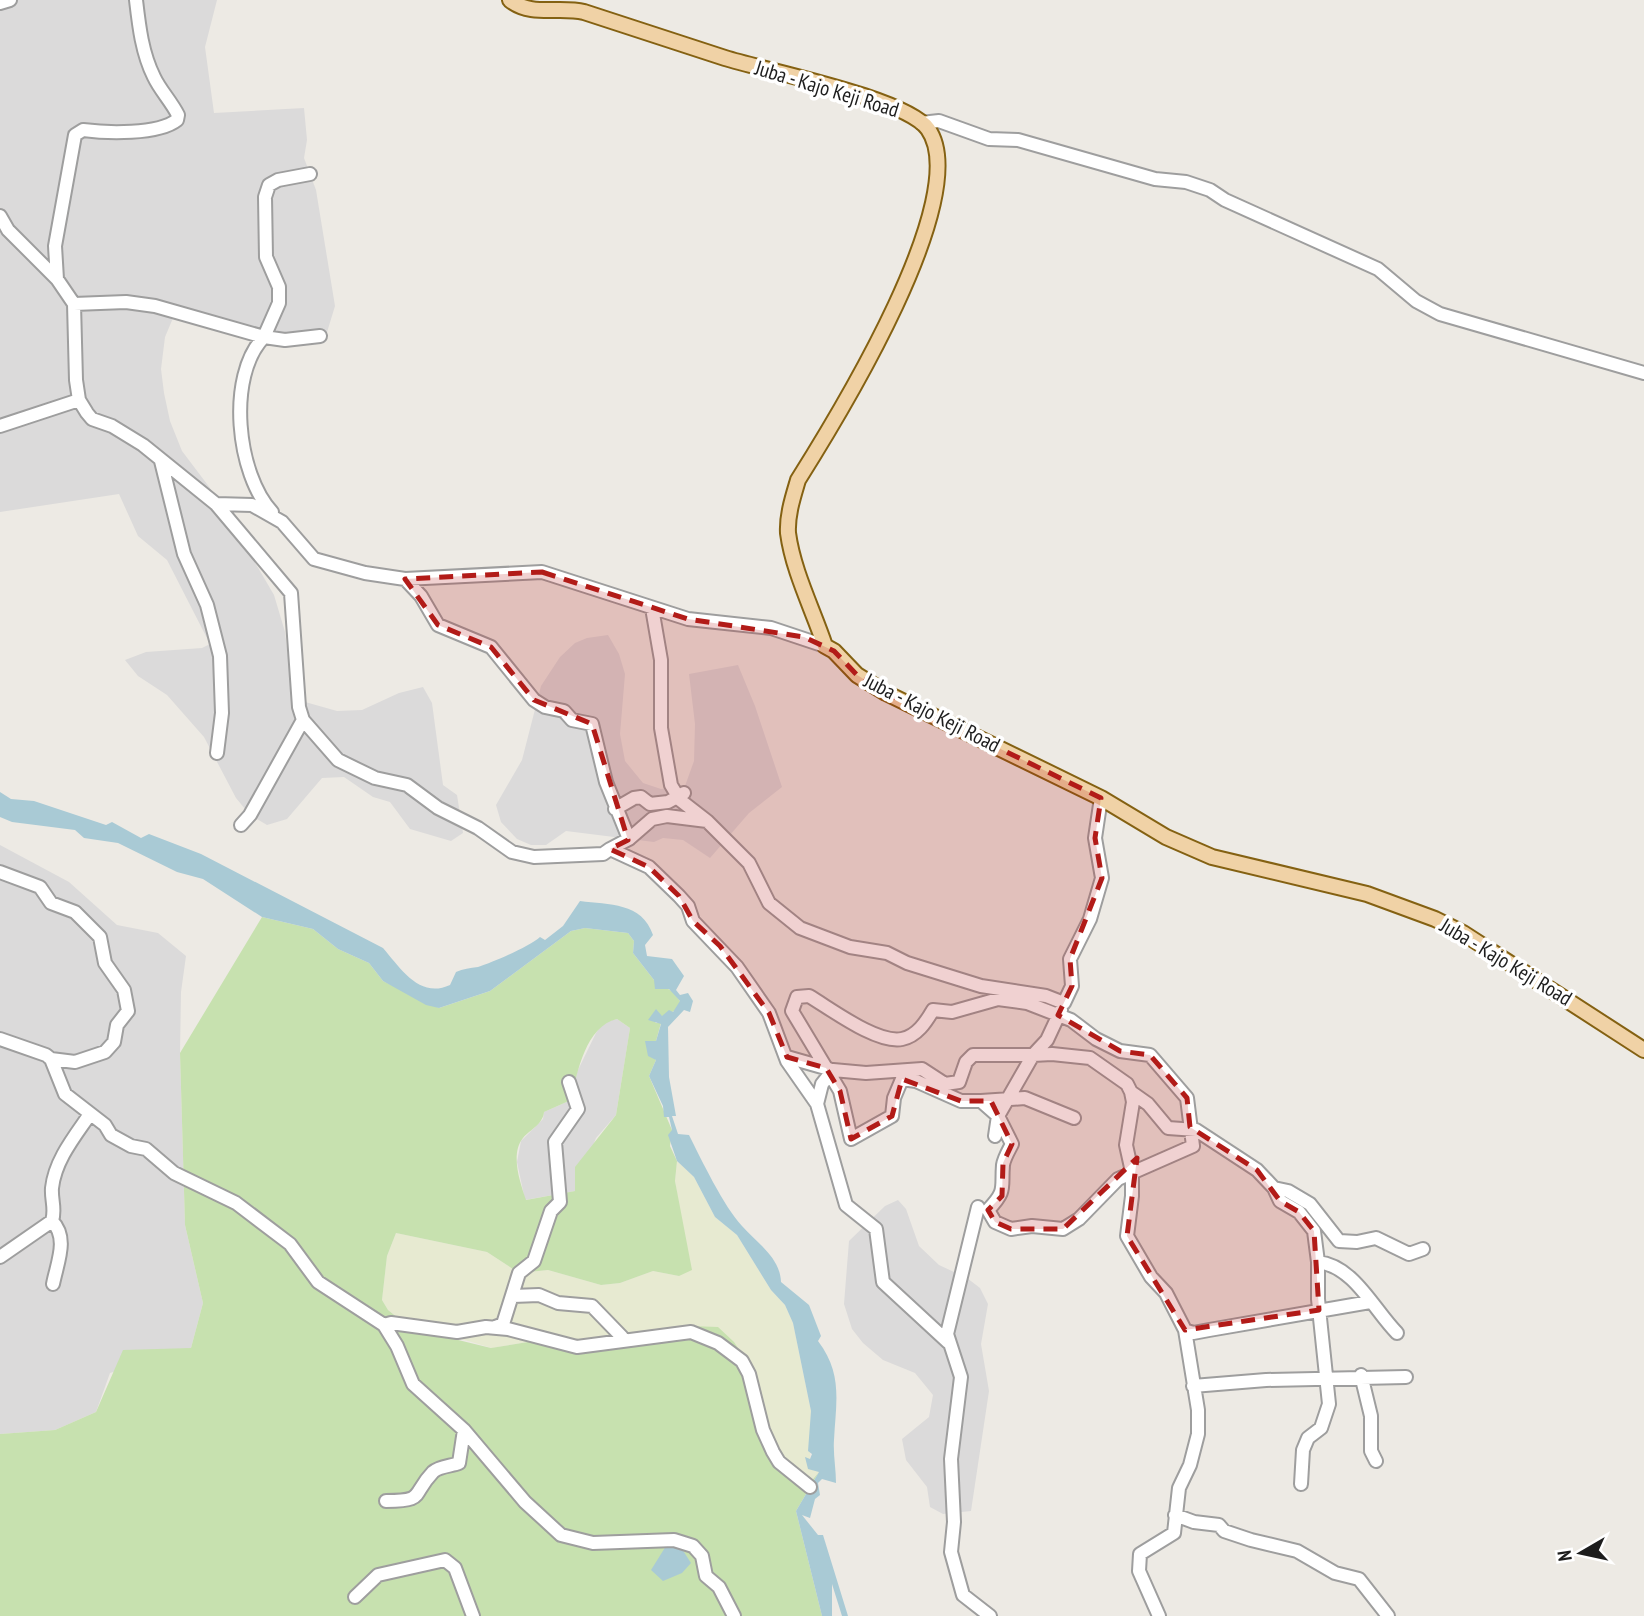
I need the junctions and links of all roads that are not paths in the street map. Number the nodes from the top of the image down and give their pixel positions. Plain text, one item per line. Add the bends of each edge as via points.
1 (10, 0) edge
2 (136, 0) edge
3 (510, 0) edge
4 (0, 3) edge
5 (921, 123) junction
6 (310, 174) dead end
7 (0, 216) edge
8 (57, 279) junction
9 (75, 304) junction
10 (320, 336) dead end
11 (264, 337) junction
12 (1644, 373) edge
13 (79, 400) junction
14 (0, 426) edge
15 (161, 461) junction
16 (216, 504) junction
17 (282, 522) junction
18 (405, 579) junction
19 (652, 608) junction
20 (825, 646) junction
21 (303, 720) junction
22 (217, 753) dead end
23 (1101, 799) junction
24 (680, 800) junction
25 (615, 810) junction
26 (707, 821) junction
27 (241, 825) dead end
28 (629, 839) junction
29 (610, 849) junction
30 (0, 872) edge
31 (1064, 1003) junction
32 (0, 1039) edge
33 (1644, 1050) edge
34 (1033, 1055) junction
35 (787, 1057) junction
36 (51, 1059) junction
37 (833, 1070) junction
38 (569, 1082) dead end
39 (1131, 1092) junction
40 (1010, 1098) junction
41 (981, 1101) junction
42 (817, 1104) junction
43 (90, 1114) junction
44 (998, 1116) junction
45 (1074, 1118) dead end
46 (995, 1136) dead end
47 (1274, 1188) junction
48 (978, 1207) dead end
49 (52, 1221) junction
50 (1423, 1249) dead end
51 (0, 1256) edge
52 (1318, 1262) junction
53 (53, 1284) dead end
54 (513, 1296) junction
55 (1370, 1302) junction
56 (1320, 1310) junction
57 (403, 1324) junction
58 (384, 1325) junction
59 (495, 1328) junction
60 (1185, 1330) junction
61 (1397, 1333) dead end
62 (622, 1337) dead end
63 (947, 1342) junction
64 (397, 1346) junction
65 (1361, 1375) junction
66 (1406, 1377) dead end
67 (1327, 1379) junction
68 (1193, 1386) junction
69 (464, 1430) junction
70 (1376, 1461) dead end
71 (1301, 1484) dead end
72 (810, 1487) dead end
73 (386, 1501) dead end
74 (1175, 1515) junction
75 (355, 1597) dead end
76 (473, 1616) edge
77 (734, 1616) edge
78 (990, 1616) edge
79 (1159, 1616) edge
80 (1388, 1616) edge

1 - 4 street
2 - 8 street via 145,54 177,120 152,128 105,133 83,130 75,135 55,246
3 - 5 main road, Juba - Kajo Keji Road via 529,10 584,12 874,100
5 - 12 street via 939,121 989,139 1030,143 1210,190 1378,269 1416,301 1440,314
5 - 20 main road, Juba - Kajo Keji Road via 935,141 939,160 930,220 883,332 798,480 790,507 791,542
6 - 11 street via 278,180 265,197 266,257 279,287 279,303
7 - 8 street
8 - 9 street
9 - 11 street via 155,306
9 - 13 street
10 - 11 street
11 - 17 street via 245,373 240,398 242,432 254,489
13 - 14 street
13 - 15 street via 92,419 126,435
15 - 16 street
15 - 22 street via 184,554 207,605 220,656 222,713
16 - 17 street via 252,505
16 - 21 street via 290,593
17 - 18 street via 320,562
18 - 19 street via 542,572
18 - 25 street via 438,625 491,647 534,700 564,711 572,720 592,723
19 - 20 street via 688,619 771,628
19 - 24 street via 661,660 661,728 671,785
20 - 23 main road, Juba - Kajo Keji Road via 857,675 887,693
21 - 27 street
21 - 29 street via 338,760 375,778 407,785 512,852 534,857 603,854
23 - 31 street via 1095,838 1102,878 1090,919 1070,959 1072,986
23 - 33 main road, Juba - Kajo Keji Road via 1166,837 1212,857 1367,894 1435,919
24 - 25 street via 686,793 650,804 634,798
24 - 26 street
25 - 28 street
26 - 28 street via 667,816 652,819
26 - 31 street via 749,863 769,903 800,928 981,986
28 - 29 street
29 - 35 street via 649,867 688,906 693,921 720,946 769,1013
30 - 36 street via 40,887 51,903 75,912 100,937 105,963 124,990 128,1011 105,1052 75,1062
31 - 34 street via 1047,1040
32 - 36 street
34 - 37 street via 973,1055 959,1082 945,1084 922,1069
34 - 39 street via 1090,1058 1127,1084
34 - 40 street
35 - 37 street
35 - 42 street
36 - 43 street via 65,1094
37 - 42 street via 822,1084
38 - 54 street via 578,1109 555,1142 560,1202 551,1211 534,1261 519,1273
39 - 47 street via 1168,1128 1196,1130 1257,1170
39 - 60 street via 1126,1145 1132,1196 1127,1236
40 - 41 street
40 - 44 street
40 - 45 street via 1025,1098
41 - 44 street
41 - 44 street via 961,1101 902,1079 892,1116 851,1139 840,1091 792,1011 797,997 809,996 884,1039 904,1039 921,1028 933,1010 952,1012 998,999 1027,1003 1071,1020 1121,1051 1150,1055 1187,1098 1193,1146 1118,1179 1063,1229 1012,1228 995,1222 988,1210 1002,1196 1003,1163 1012,1144
42 - 63 street via 846,1205 876,1230 883,1282
43 - 49 street via 58,1167 52,1187
43 - 58 street via 111,1135 146,1149 174,1173 236,1203 290,1244 318,1282
44 - 46 street
47 - 50 street via 1310,1204 1339,1241 1376,1238 1409,1254
47 - 52 street via 1280,1201 1299,1212 1314,1231
48 - 63 street
49 - 51 street
49 - 53 street via 61,1250
52 - 55 street via 1349,1276
52 - 56 street
54 - 59 street via 503,1324
54 - 62 street via 539,1295 558,1303 592,1306
55 - 56 street
55 - 61 street
56 - 60 street
56 - 67 street
57 - 58 street
57 - 59 street via 457,1332
57 - 64 street
58 - 64 street
59 - 72 street via 577,1347 649,1340 681,1331 718,1343 746,1366 763,1430 776,1457
60 - 68 street
63 - 78 street via 961,1377 951,1459 951,1552 963,1595
64 - 69 street via 413,1384
65 - 66 street
65 - 67 street
65 - 70 street
67 - 68 street
67 - 71 street via 1329,1404 1321,1428 1308,1438 1303,1450
68 - 74 street via 1198,1434 1179,1488
69 - 73 street via 460,1463 433,1472 418,1496
69 - 77 street via 525,1502 561,1535 593,1543 674,1540 693,1546 700,1552 706,1576 719,1587
74 - 79 street via 1174,1533 1140,1554 1139,1571
74 - 80 street via 1297,1551 1335,1573 1359,1579
75 - 76 street via 378,1575 445,1560 455,1568

